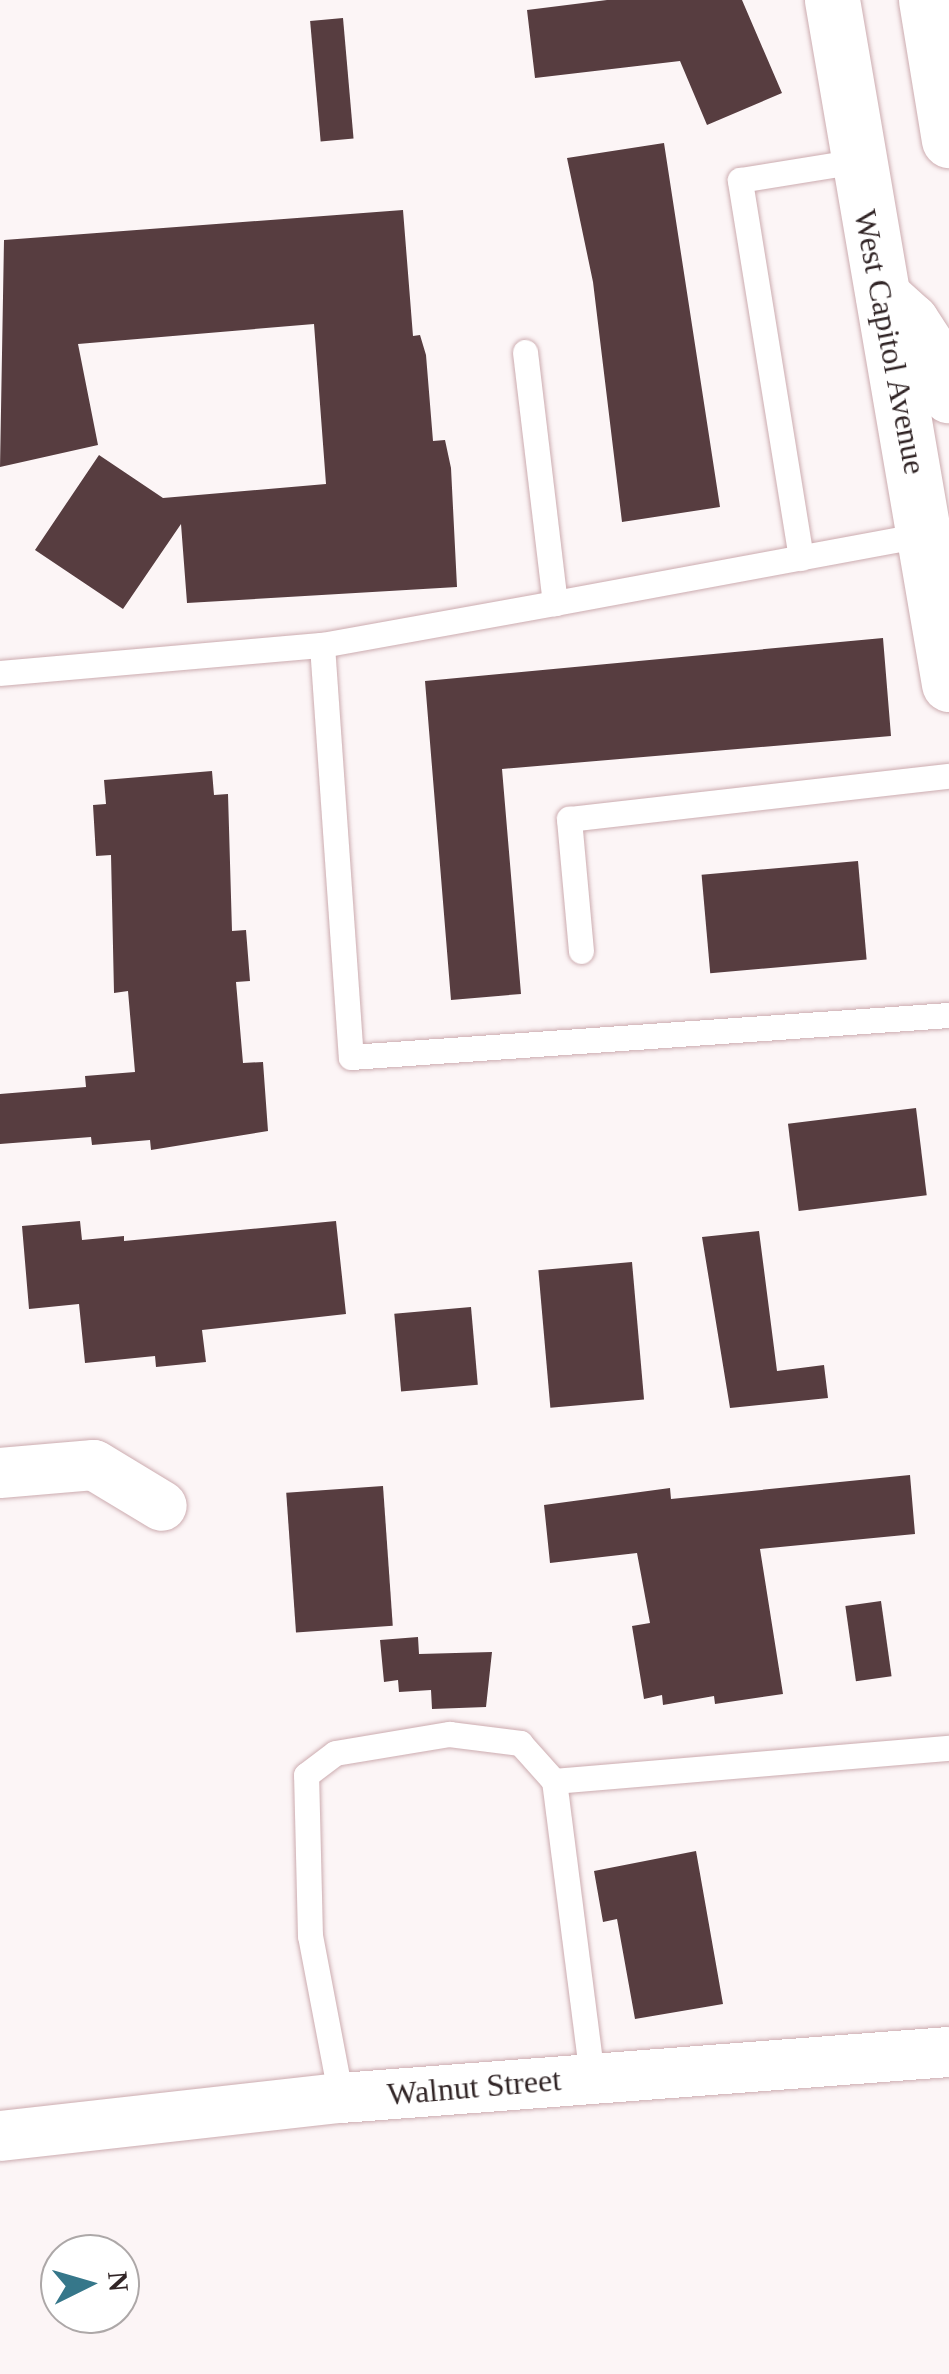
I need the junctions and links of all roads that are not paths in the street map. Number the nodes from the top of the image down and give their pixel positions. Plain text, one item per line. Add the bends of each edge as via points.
1 (832, 0) edge
2 (926, 0) edge
3 (949, 140) edge
4 (857, 161) junction
5 (880, 294) junction
6 (525, 352) dead end
7 (949, 394) edge
8 (938, 546) edge
9 (800, 558) junction
10 (555, 603) junction
11 (322, 645) junction
12 (0, 673) edge
13 (949, 684) edge
14 (949, 776) edge
15 (581, 951) dead end
16 (949, 1014) edge
17 (0, 1473) edge
18 (162, 1506) dead end
19 (949, 1748) edge
20 (554, 1780) junction
21 (949, 2052) edge
22 (592, 2077) junction
23 (341, 2098) junction
24 (0, 2136) edge

1 - 4 main road, West Capitol Avenue
2 - 3 main road
4 - 5 main road, West Capitol Avenue
4 - 9 lane via 740,180
5 - 7 main road via 911,321 943,370
5 - 8 main road, West Capitol Avenue
6 - 10 lane
8 - 9 lane
8 - 13 main road, West Capitol Avenue
9 - 10 lane
10 - 11 lane
11 - 12 lane
11 - 16 lane via 351,1057
14 - 15 lane via 568,820
17 - 18 street via 94,1465
19 - 20 lane
20 - 22 lane
20 - 23 lane via 520,1744 449,1734 335,1753 306,1775 310,1936
21 - 22 street, Walnut Street
22 - 23 street, Walnut Street
23 - 24 street, Walnut Street

